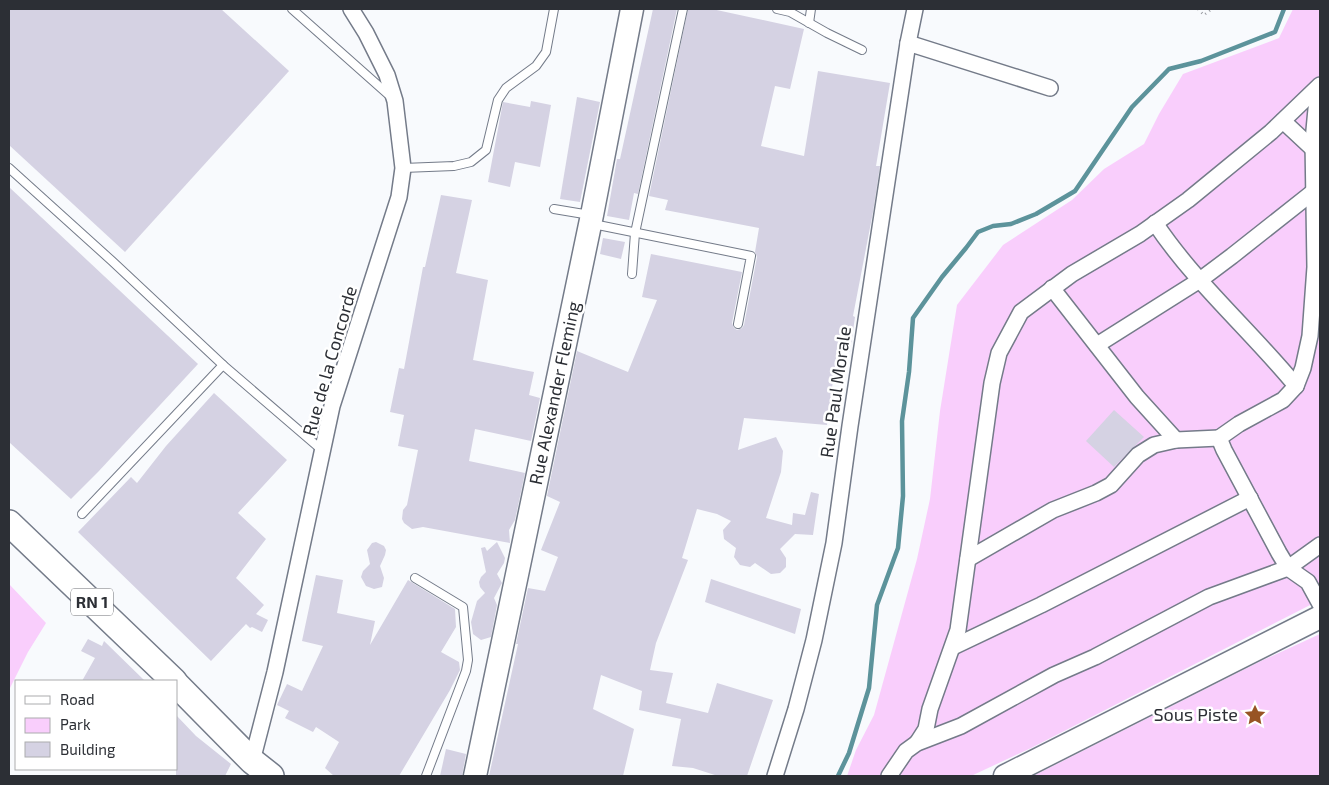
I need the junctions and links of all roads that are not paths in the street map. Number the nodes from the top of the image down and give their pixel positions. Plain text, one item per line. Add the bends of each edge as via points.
1 (292, 9) edge
2 (351, 9) edge
3 (366, 9) edge
4 (554, 9) edge
5 (632, 9) edge
6 (683, 9) edge
7 (777, 9) edge
8 (811, 9) edge
9 (915, 9) edge
10 (809, 23) junction
11 (366, 33) junction
12 (908, 43) junction
13 (862, 50) dead end
14 (1320, 85) edge
15 (1050, 88) dead end
16 (1320, 90) edge
17 (395, 101) junction
18 (1283, 121) junction
19 (1313, 149) junction
20 (9, 168) edge
21 (403, 168) junction
22 (1313, 192) junction
23 (554, 209) dead end
24 (592, 219) junction
25 (1155, 223) junction
26 (635, 233) junction
27 (632, 274) dead end
28 (1200, 280) junction
29 (1052, 288) junction
30 (738, 324) dead end
31 (1097, 345) junction
32 (223, 365) junction
33 (1296, 386) junction
34 (1219, 438) junction
35 (1176, 440) junction
36 (323, 451) junction
37 (1250, 498) junction
38 (82, 514) dead end
39 (9, 523) edge
40 (1320, 545) edge
41 (968, 559) junction
42 (1288, 568) junction
43 (415, 578) dead end
44 (1320, 604) edge
45 (1320, 617) edge
46 (953, 648) junction
47 (173, 680) edge
48 (178, 685) edge
49 (917, 743) junction
50 (260, 771) edge
51 (426, 776) edge
52 (475, 776) edge
53 (775, 776) edge
54 (888, 776) edge
55 (1005, 776) edge

1 - 17 lane
2 - 11 street, Rue de la Concorde
3 - 11 street
4 - 21 lane via 546,52 536,66 506,88 498,100 486,150 471,162 454,166
5 - 24 street, Rue Alexander Fleming
6 - 26 lane
7 - 10 lane
8 - 10 lane
9 - 12 street, Rue Paul Morale
10 - 13 lane
11 - 17 street, Rue de la Concorde via 387,75
12 - 15 street
12 - 53 street, Rue Paul Morale via 834,544 814,640
14 - 18 street
16 - 19 street
17 - 21 street, Rue de la Concorde
18 - 19 street
18 - 25 street via 1188,200
19 - 22 street
20 - 32 lane
21 - 36 street, Rue de la Concorde via 399,197 332,406
22 - 28 street
22 - 33 street via 1315,267 1310,336
23 - 24 lane
24 - 26 lane
24 - 52 street, Rue Alexander Fleming
25 - 28 street via 1177,255
25 - 29 street
26 - 27 lane
26 - 30 lane via 751,256
28 - 31 street
28 - 33 street
29 - 31 street
29 - 41 street via 1020,312 999,353
31 - 35 street
32 - 36 lane
32 - 38 lane
33 - 34 street via 1283,400
34 - 35 street
34 - 37 street
35 - 41 street via 1154,444 1138,455 1111,485 1052,510
36 - 50 street, Rue de la Concorde via 275,672
37 - 42 street
37 - 46 street
39 - 47 main road, RN 1
40 - 42 street
41 - 46 street
42 - 44 street via 1308,582
42 - 49 street via 1210,597 1054,675 962,726
43 - 51 lane via 463,607 468,660
45 - 55 street
46 - 49 street via 930,709 926,729
48 - 50 main road, RN 1
49 - 54 street via 906,751

